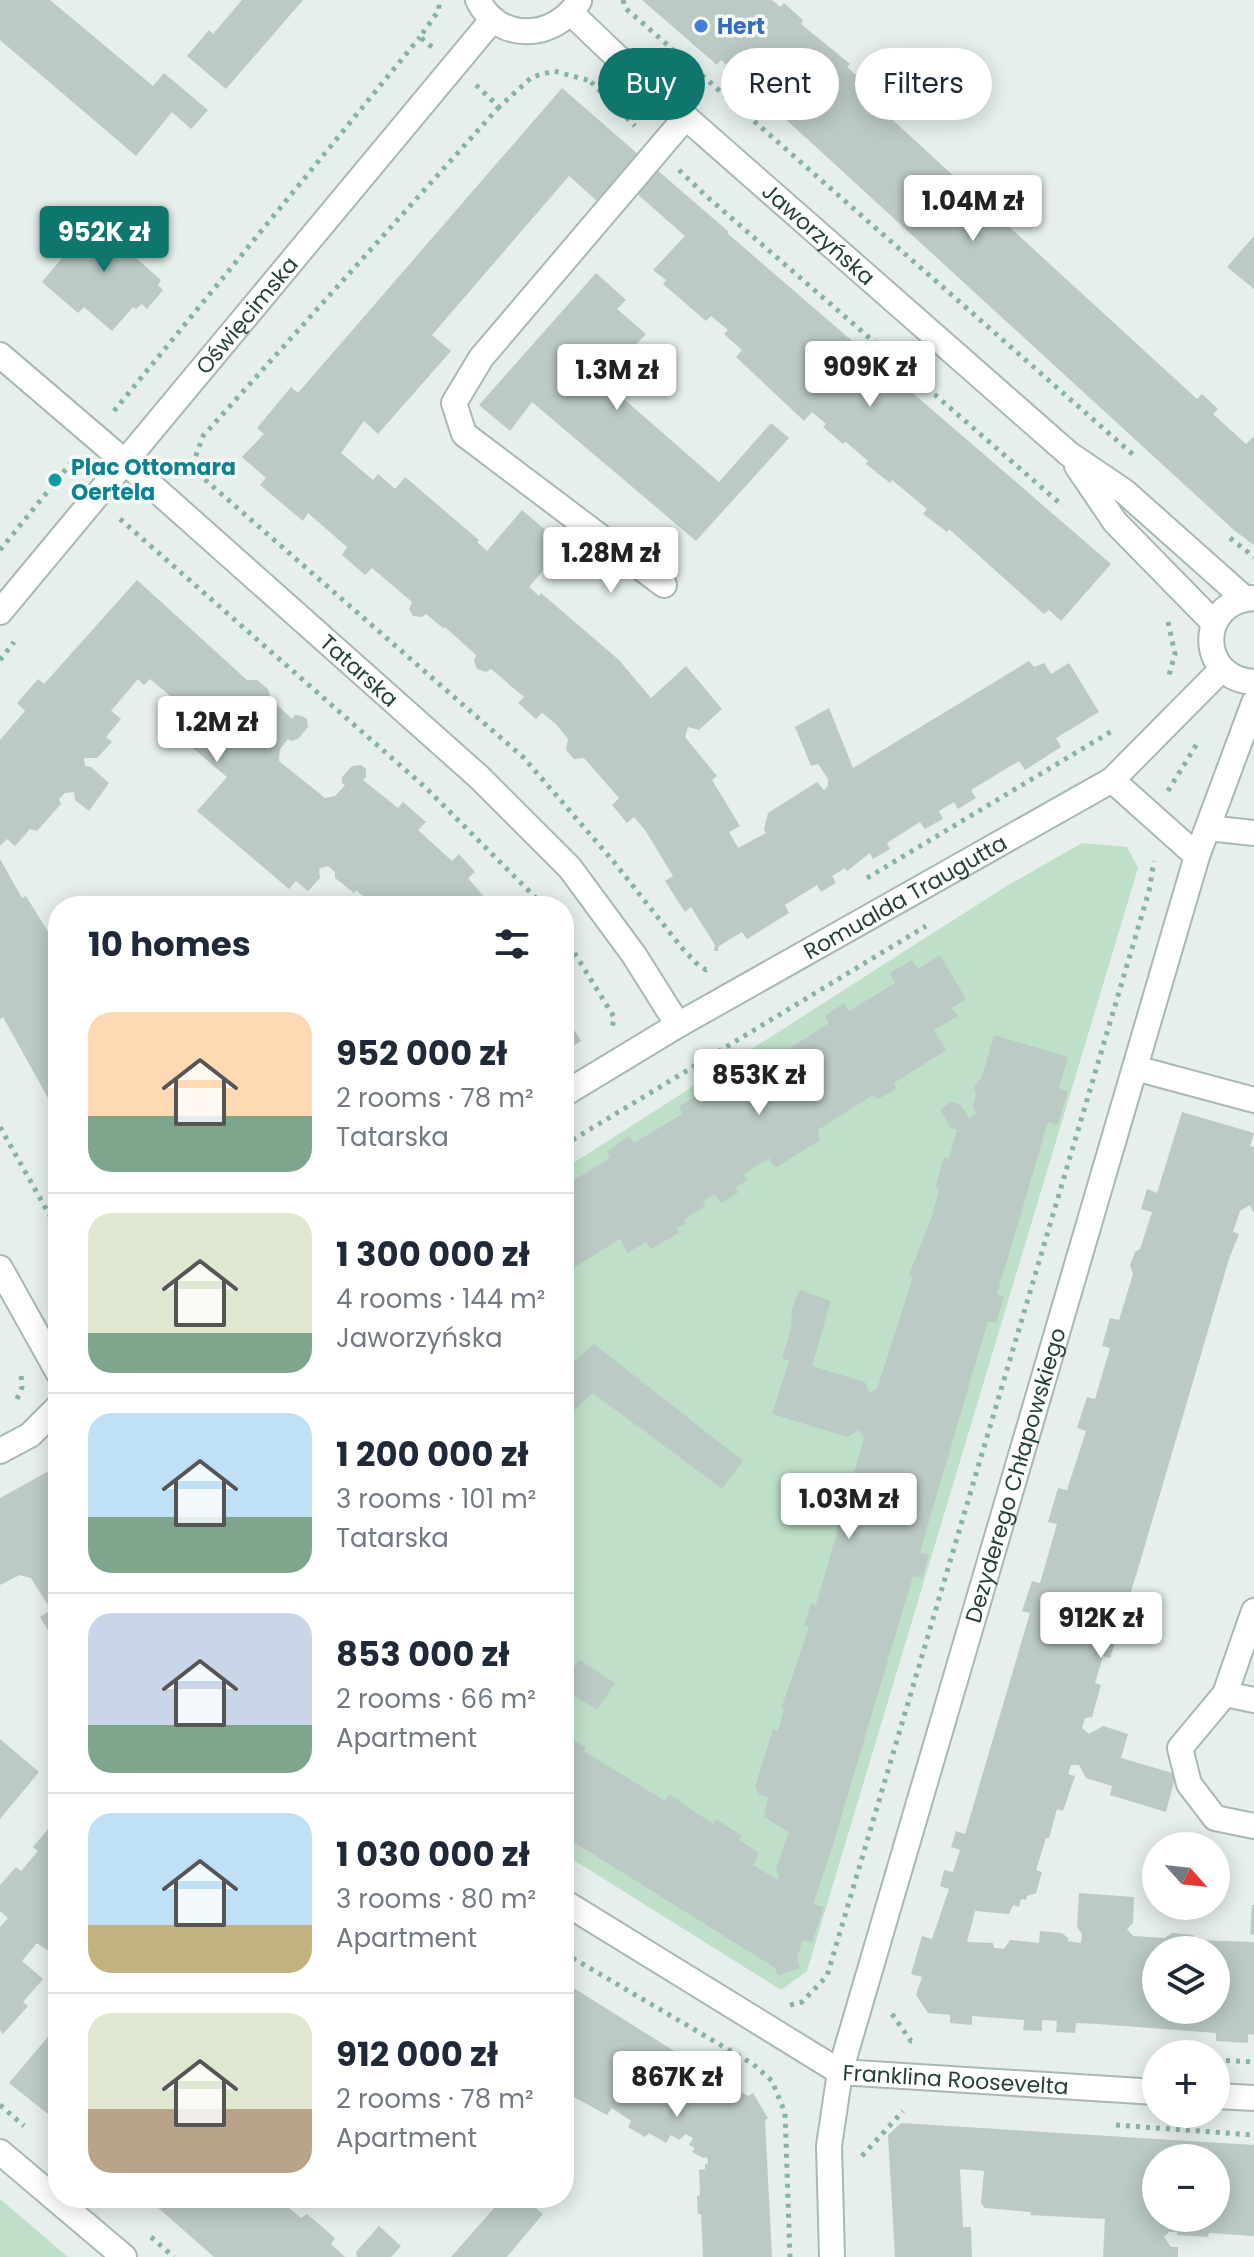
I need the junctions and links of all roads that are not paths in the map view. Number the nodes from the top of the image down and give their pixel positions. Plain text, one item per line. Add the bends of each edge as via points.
1 (576, 7) edge
2 (485, 10) edge
3 (617, 48) edge
4 (683, 120) edge
5 (689, 120) edge
6 (0, 355) edge
7 (1069, 454) junction
8 (125, 462) junction
9 (664, 585) dead end
10 (1249, 598) edge
11 (0, 612) edge
12 (1214, 623) junction
13 (1222, 669) junction
14 (1254, 682) edge
15 (1254, 703) edge
16 (1112, 780) junction
17 (1208, 828) junction
18 (1254, 833) edge
19 (1197, 856) junction
20 (678, 1025) junction
21 (1135, 1068) junction
22 (574, 1088) edge
23 (1254, 1100) edge
24 (0, 1268) edge
25 (48, 1354) edge
26 (48, 1417) edge
27 (0, 1451) edge
28 (1254, 1611) edge
29 (1225, 1694) junction
30 (1254, 1700) edge
31 (1254, 1826) edge
32 (574, 1908) edge
33 (840, 2072) junction
34 (1142, 2091) edge
35 (1230, 2097) edge
36 (1254, 2098) edge
37 (0, 2152) edge
38 (48, 2193) edge
39 (66, 2208) edge
40 (124, 2257) edge
41 (832, 2257) edge

1 - 2 street via 558,24 524,32 508,28
1 - 3 street, Jaworzyńska
2 - 8 street, Oświęcimska
4 - 9 street via 481,358 454,403 464,434
5 - 7 street, Jaworzyńska
6 - 8 street, Tatarska
7 - 10 street, Jaworzyńska via 1125,492
7 - 12 street, Jaworzyńska via 1115,522
8 - 11 street, Oświęcimska
8 - 20 street, Tatarska via 479,777 570,868
10 - 12 street via 1231,603
12 - 13 street via 1212,648
13 - 14 street
13 - 16 street, Romualda Traugutta
15 - 17 street, Dezyderego Chłapowskiego
16 - 19 street
16 - 20 street, Romualda Traugutta
17 - 18 street
17 - 19 street, Dezyderego Chłapowskiego
19 - 21 street, Dezyderego Chłapowskiego
20 - 22 street, Romualda Traugutta
21 - 23 street
21 - 33 street, Dezyderego Chłapowskiego
24 - 25 street
26 - 27 street via 30,1435
28 - 29 street
29 - 30 street
29 - 31 street via 1180,1748 1189,1784 1215,1818
32 - 33 street, Franklina Roosevelta
33 - 34 street, Franklina Roosevelta
33 - 41 street, Dezyderego Chłapowskiego via 829,2146
35 - 36 street
37 - 38 street
39 - 40 street

